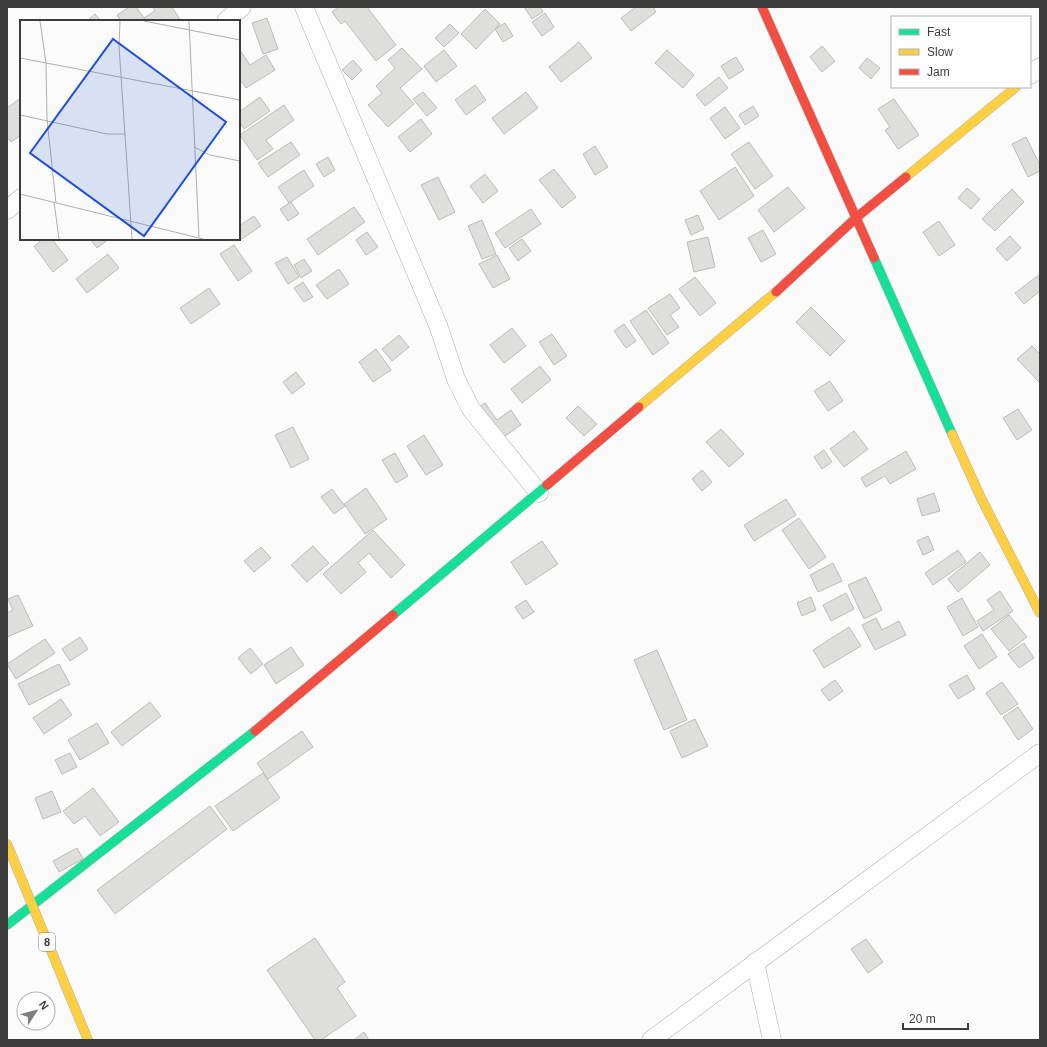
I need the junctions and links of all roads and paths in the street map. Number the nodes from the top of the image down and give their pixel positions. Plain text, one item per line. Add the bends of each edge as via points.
1 (242, 7) edge
2 (304, 7) edge
3 (762, 7) edge
4 (227, 20) edge
5 (1040, 67) edge
6 (1031, 74) edge
7 (1015, 88) edge
8 (20, 199) edge
9 (7, 210) edge
10 (857, 217) junction
11 (539, 493) junction
12 (1040, 613) edge
13 (1040, 753) edge
14 (7, 844) edge
15 (32, 904) junction
16 (7, 925) edge
17 (756, 962) junction
18 (88, 1040) edge
19 (651, 1040) edge
20 (772, 1040) edge

1 - 4 street
2 - 11 street via 438,324 459,385 471,409
3 - 10 street
5 - 6 street
7 - 10 street
8 - 9 street
10 - 11 street via 795,276
10 - 12 street via 982,498
11 - 15 street via 261,726
13 - 17 street
14 - 15 street, 8
15 - 16 street
15 - 18 street, 8
17 - 19 street
17 - 20 street

